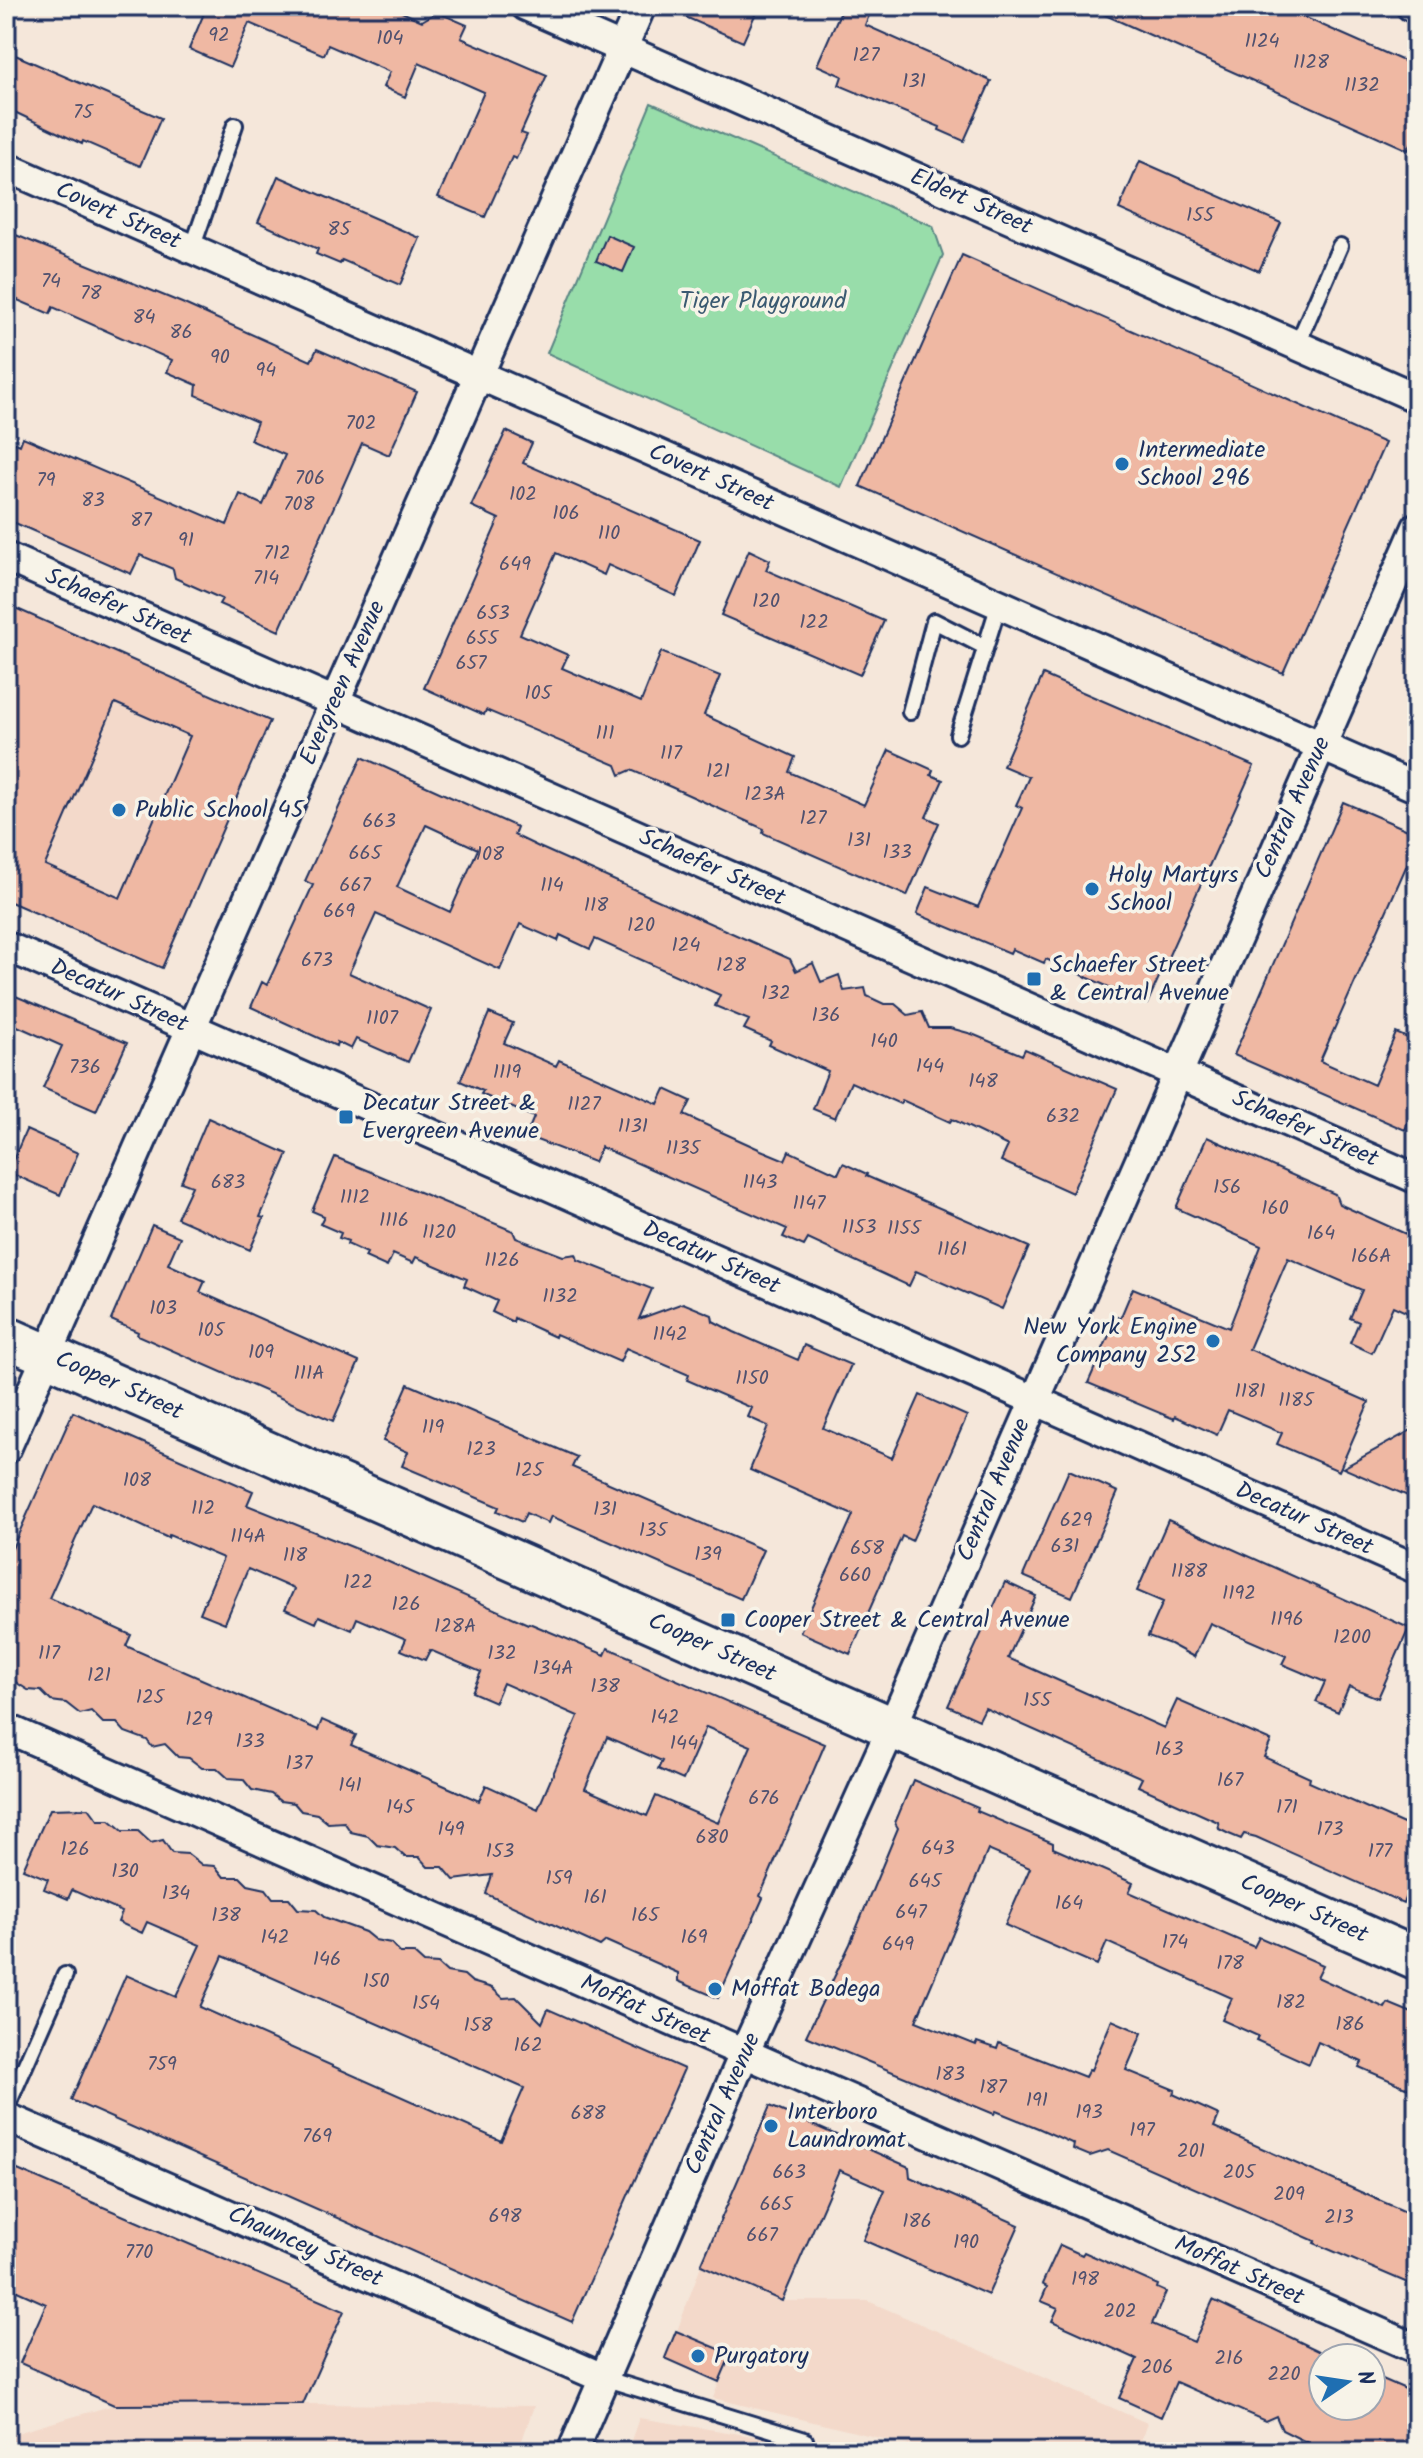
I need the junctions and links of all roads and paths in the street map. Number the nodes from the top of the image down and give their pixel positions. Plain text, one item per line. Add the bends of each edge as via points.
1 (526, 6) edge
2 (641, 6) edge
3 (1411, 6) edge
4 (1417, 9) edge
5 (622, 49) junction
6 (235, 125) dead end
7 (6, 167) edge
8 (1340, 246) dead end
9 (192, 249) junction
10 (1297, 345) junction
11 (479, 375) junction
12 (1417, 398) edge
13 (1417, 527) edge
14 (6, 557) edge
15 (999, 604) junction
16 (985, 647) junction
17 (335, 702) junction
18 (910, 712) dead end
19 (958, 735) dead end
20 (1320, 746) junction
21 (1417, 788) edge
22 (6, 946) edge
23 (191, 1028) junction
24 (1177, 1073) junction
25 (1417, 1179) edge
26 (6, 1337) edge
27 (47, 1354) junction
28 (1033, 1400) junction
29 (6, 1449) edge
30 (1417, 1569) edge
31 (892, 1727) junction
32 (6, 1728) edge
33 (1417, 1959) edge
34 (65, 1975) dead end
35 (744, 2054) junction
36 (6, 2109) edge
37 (6, 2117) edge
38 (1417, 2349) edge
39 (603, 2378) junction
40 (805, 2440) dead end
41 (572, 2452) edge

1 - 5 street, Eldert Street
2 - 5 street, Evergreen Avenue
3 - 4 street
5 - 10 street, Eldert Street
5 - 11 street, Evergreen Avenue
6 - 9 lane
7 - 9 street, Covert Street
8 - 10 lane
9 - 11 street, Covert Street
10 - 12 street, Eldert Street
11 - 15 street, Covert Street
11 - 17 street, Evergreen Avenue
13 - 20 street, Central Avenue
14 - 17 street, Schaefer Street
15 - 16 lane
15 - 20 street, Covert Street
16 - 18 lane via 934,621
16 - 19 lane
17 - 23 street, Evergreen Avenue
17 - 24 street, Schaefer Street
20 - 21 street, Covert Street
20 - 24 street, Central Avenue
22 - 23 street, Decatur Street
23 - 27 street, Evergreen Avenue
23 - 28 street, Decatur Street
24 - 25 street, Schaefer Street
24 - 28 street, Central Avenue
26 - 27 main road, Cooper Street
27 - 29 street, Evergreen Avenue
27 - 31 main road, Cooper Street
28 - 30 street, Decatur Street
28 - 31 street, Central Avenue
31 - 33 main road, Cooper Street
31 - 35 street, Central Avenue
32 - 35 street, Moffat Street
34 - 36 lane
35 - 38 street, Moffat Street
35 - 39 street, Central Avenue
37 - 39 street, Chauncey Street
39 - 40 lane
39 - 41 street, Central Avenue

